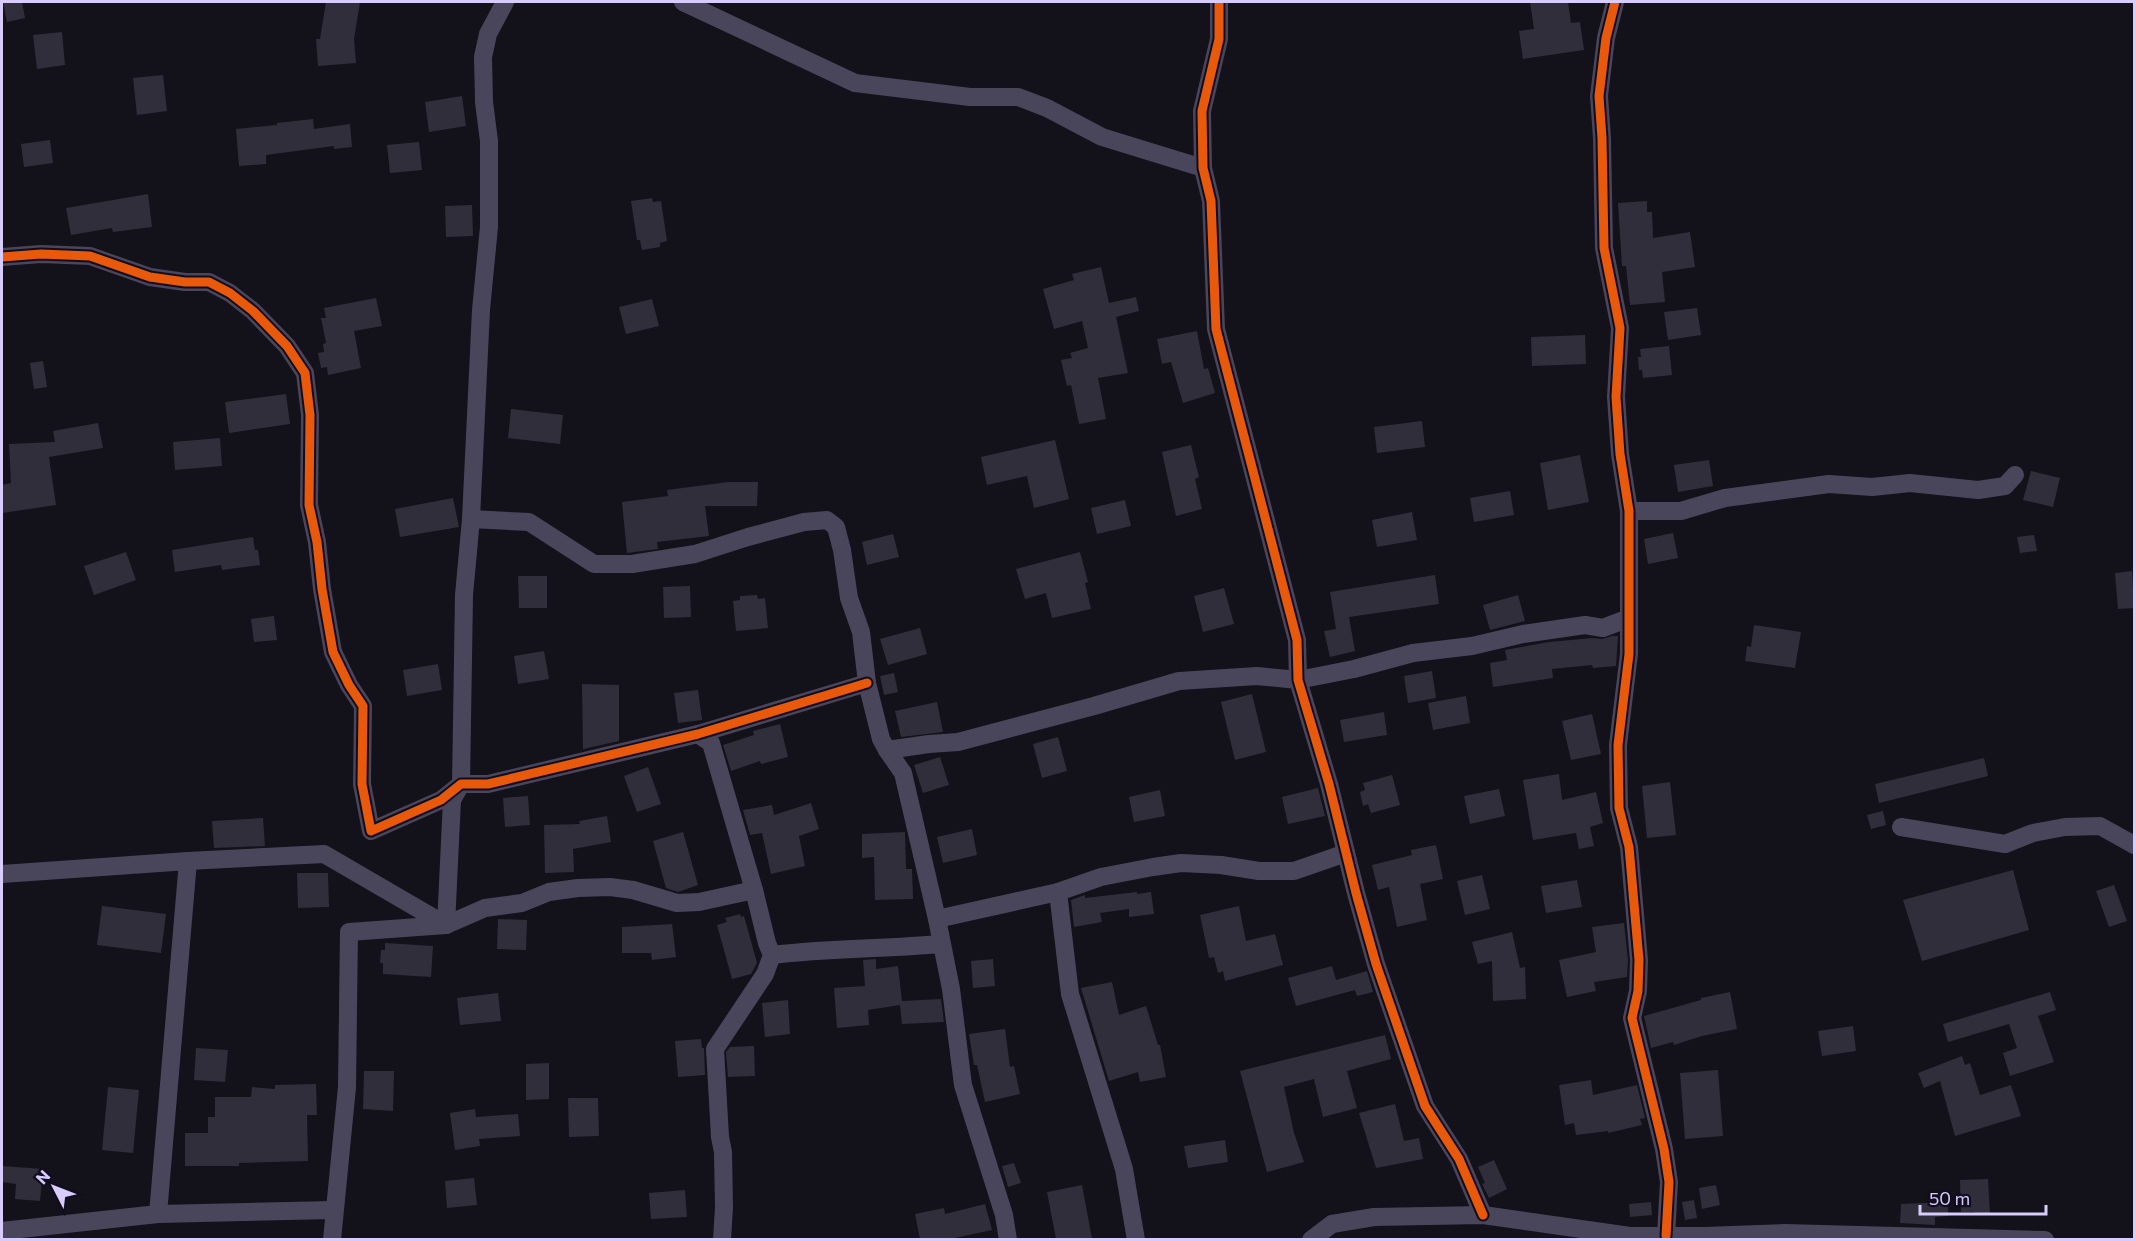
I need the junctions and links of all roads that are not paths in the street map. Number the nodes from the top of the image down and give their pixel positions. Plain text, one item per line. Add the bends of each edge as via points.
1 (504, 2) edge
2 (683, 2) edge
3 (1219, 2) edge
4 (1615, 2) edge
5 (1203, 168) junction
6 (2, 257) edge
7 (2015, 475) dead end
8 (1629, 511) junction
9 (471, 519) junction
10 (1629, 618) junction
11 (1298, 680) junction
12 (867, 683) junction
13 (698, 734) junction
14 (887, 750) junction
15 (461, 784) junction
16 (1901, 827) dead end
17 (2134, 845) edge
18 (1346, 853) junction
19 (188, 861) junction
20 (2, 874) edge
21 (754, 890) junction
22 (1058, 892) junction
23 (937, 919) junction
24 (446, 925) junction
25 (941, 944) junction
26 (772, 955) junction
27 (333, 1210) junction
28 (158, 1214) junction
29 (1483, 1215) junction
30 (2, 1231) edge
31 (1666, 1236) junction
32 (332, 1239) edge
33 (722, 1239) edge
34 (1008, 1239) edge
35 (1136, 1239) edge
36 (1311, 1239) edge
37 (2045, 1239) edge

1 - 9 street via 488,34 483,57 489,141 489,227
2 - 5 street via 855,82 970,97 1018,97 1102,137
3 - 5 street via 1219,39 1202,111
4 - 8 street via 1599,96 1604,248 1620,328 1616,397
5 - 11 street via 1211,201 1216,329 1297,640
6 - 15 street via 90,256 150,277 209,282 253,311 287,346 305,373 310,415 309,505 333,652 363,706 362,784 371,831 441,800
7 - 8 street via 2005,486 1978,490 1910,483 1872,487 1829,484 1725,498 1681,512
8 - 10 street
9 - 12 street via 529,522 594,564 632,564 695,554 793,525 827,520 836,527 842,550 849,598 861,632
9 - 15 street via 464,595
10 - 11 street via 1603,628 1585,625 1413,653
10 - 31 street via 1626,694 1618,745 1619,807 1629,847 1639,960 1632,1018 1664,1149 1669,1182
11 - 14 street via 1257,676 1179,681 958,742
11 - 18 street
12 - 13 street
12 - 14 street
13 - 15 street via 488,784
13 - 21 street via 711,743
14 - 23 street via 903,773
15 - 24 street via 452,800
16 - 17 street via 2005,844 2033,833 2100,826
18 - 22 street via 1294,871 1181,863 1101,877
18 - 29 street via 1376,964 1425,1106 1459,1159
19 - 20 street
19 - 24 street via 324,854
19 - 28 street
21 - 24 street via 676,903 622,889 578,888 485,908
21 - 26 street
22 - 23 street
22 - 35 street via 1070,994 1124,1169
23 - 25 street
24 - 27 street via 350,932 347,1087
25 - 26 street
25 - 34 street via 963,1085
26 - 33 street via 765,974 714,1049 723,1152
27 - 28 street
27 - 32 street
28 - 30 street
29 - 31 street via 1630,1236
29 - 36 street via 1374,1216 1332,1224
31 - 37 street via 1785,1233

